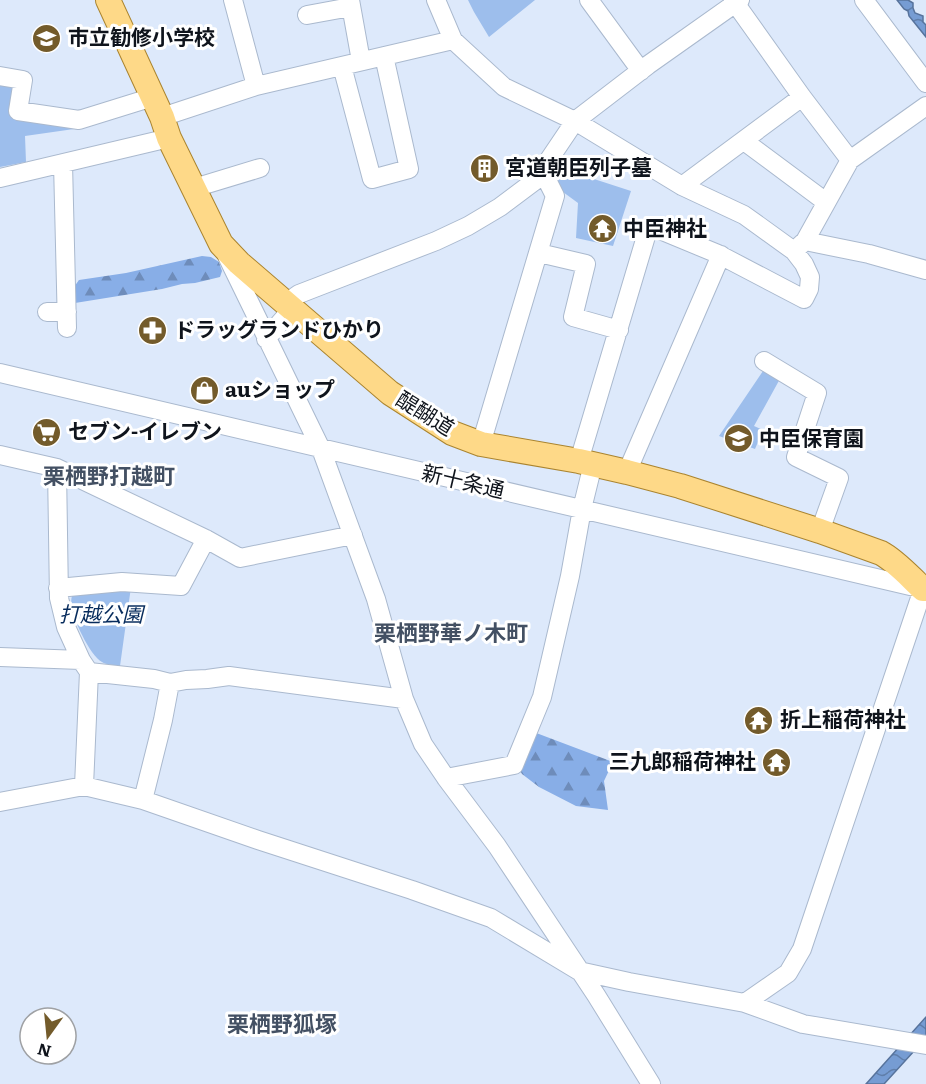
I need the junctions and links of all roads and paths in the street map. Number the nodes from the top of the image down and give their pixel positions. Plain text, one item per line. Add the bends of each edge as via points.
1 (108, 0) edge
2 (233, 0) edge
3 (436, 0) edge
4 (590, 0) edge
5 (864, 0) edge
6 (736, 1) edge
7 (351, 4) edge
8 (307, 15) dead end
9 (453, 40) junction
10 (384, 56) junction
11 (361, 62) junction
12 (342, 66) junction
13 (641, 71) junction
14 (0, 76) edge
15 (926, 83) edge
16 (256, 86) junction
17 (802, 97) junction
18 (926, 106) edge
19 (161, 117) junction
20 (574, 121) junction
21 (744, 141) junction
22 (850, 160) junction
23 (63, 163) junction
24 (260, 168) dead end
25 (544, 174) junction
26 (0, 178) edge
27 (682, 186) junction
28 (194, 188) junction
29 (826, 202) junction
30 (221, 244) junction
31 (800, 246) junction
32 (539, 253) junction
33 (721, 255) junction
34 (926, 270) edge
35 (289, 306) junction
36 (47, 312) dead end
37 (619, 330) junction
38 (266, 339) junction
39 (764, 361) dead end
40 (0, 373) edge
41 (481, 444) junction
42 (321, 449) junction
43 (0, 455) edge
44 (586, 463) junction
45 (57, 468) junction
46 (627, 472) junction
47 (582, 509) junction
48 (820, 531) junction
49 (353, 535) junction
50 (206, 539) junction
51 (58, 588) junction
52 (925, 589) edge
53 (0, 657) edge
54 (85, 666) junction
55 (170, 683) junction
56 (404, 699) junction
57 (446, 778) junction
58 (84, 786) junction
59 (143, 800) junction
60 (0, 802) edge
61 (579, 971) junction
62 (745, 1003) junction
63 (925, 1045) edge
64 (651, 1084) edge

1 - 19 main road, 醍醐道
2 - 16 street
3 - 9 street
4 - 13 street
5 - 15 street
6 - 13 street
6 - 17 street
7 - 8 street
7 - 11 street
9 - 10 street
9 - 20 street via 504,87
10 - 11 street
10 - 12 street via 409,169 372,179
11 - 12 street
12 - 16 street
13 - 20 street
14 - 19 street via 23,80 18,111 79,120
16 - 19 street
17 - 21 street
17 - 22 street
18 - 22 street
19 - 23 street
19 - 28 main road, 醍醐道
20 - 25 street via 546,164
20 - 27 street
21 - 27 street
21 - 29 street
22 - 29 street
23 - 26 street
23 - 36 street via 67,320
24 - 28 street
25 - 32 street via 555,196
25 - 35 street via 468,226 300,294
27 - 31 street
28 - 30 main road, 醍醐道
29 - 31 street
30 - 35 main road, 醍醐道
30 - 38 street
31 - 33 street via 810,277 804,299
31 - 34 street via 868,254
32 - 37 street via 585,264 573,317
32 - 41 street
33 - 37 street via 651,228 646,233
33 - 46 street
35 - 38 street
35 - 41 main road, 醍醐道 via 390,393 452,433
37 - 44 street
38 - 42 street
39 - 48 street via 817,393 796,457 839,478
40 - 42 street, 新十条通
41 - 44 main road, 醍醐道
42 - 47 street, 新十条通
42 - 49 street
43 - 45 street
44 - 46 main road, 醍醐道
44 - 47 street
45 - 50 street
45 - 51 street
46 - 48 main road, 醍醐道
47 - 52 street, 新十条通
47 - 57 street via 542,697 514,765
48 - 52 main road, 醍醐道 via 881,553
49 - 50 street via 240,558
49 - 56 street
50 - 51 street via 181,586 122,582
51 - 54 street via 66,627
52 - 62 street via 802,949 788,973
53 - 54 street
54 - 55 street
54 - 58 street
55 - 56 street via 229,676
55 - 59 street
56 - 57 street via 423,744
57 - 61 street via 497,846
58 - 59 street
58 - 60 street
59 - 61 street via 492,918
61 - 62 street
61 - 64 street
62 - 63 street via 803,1024

